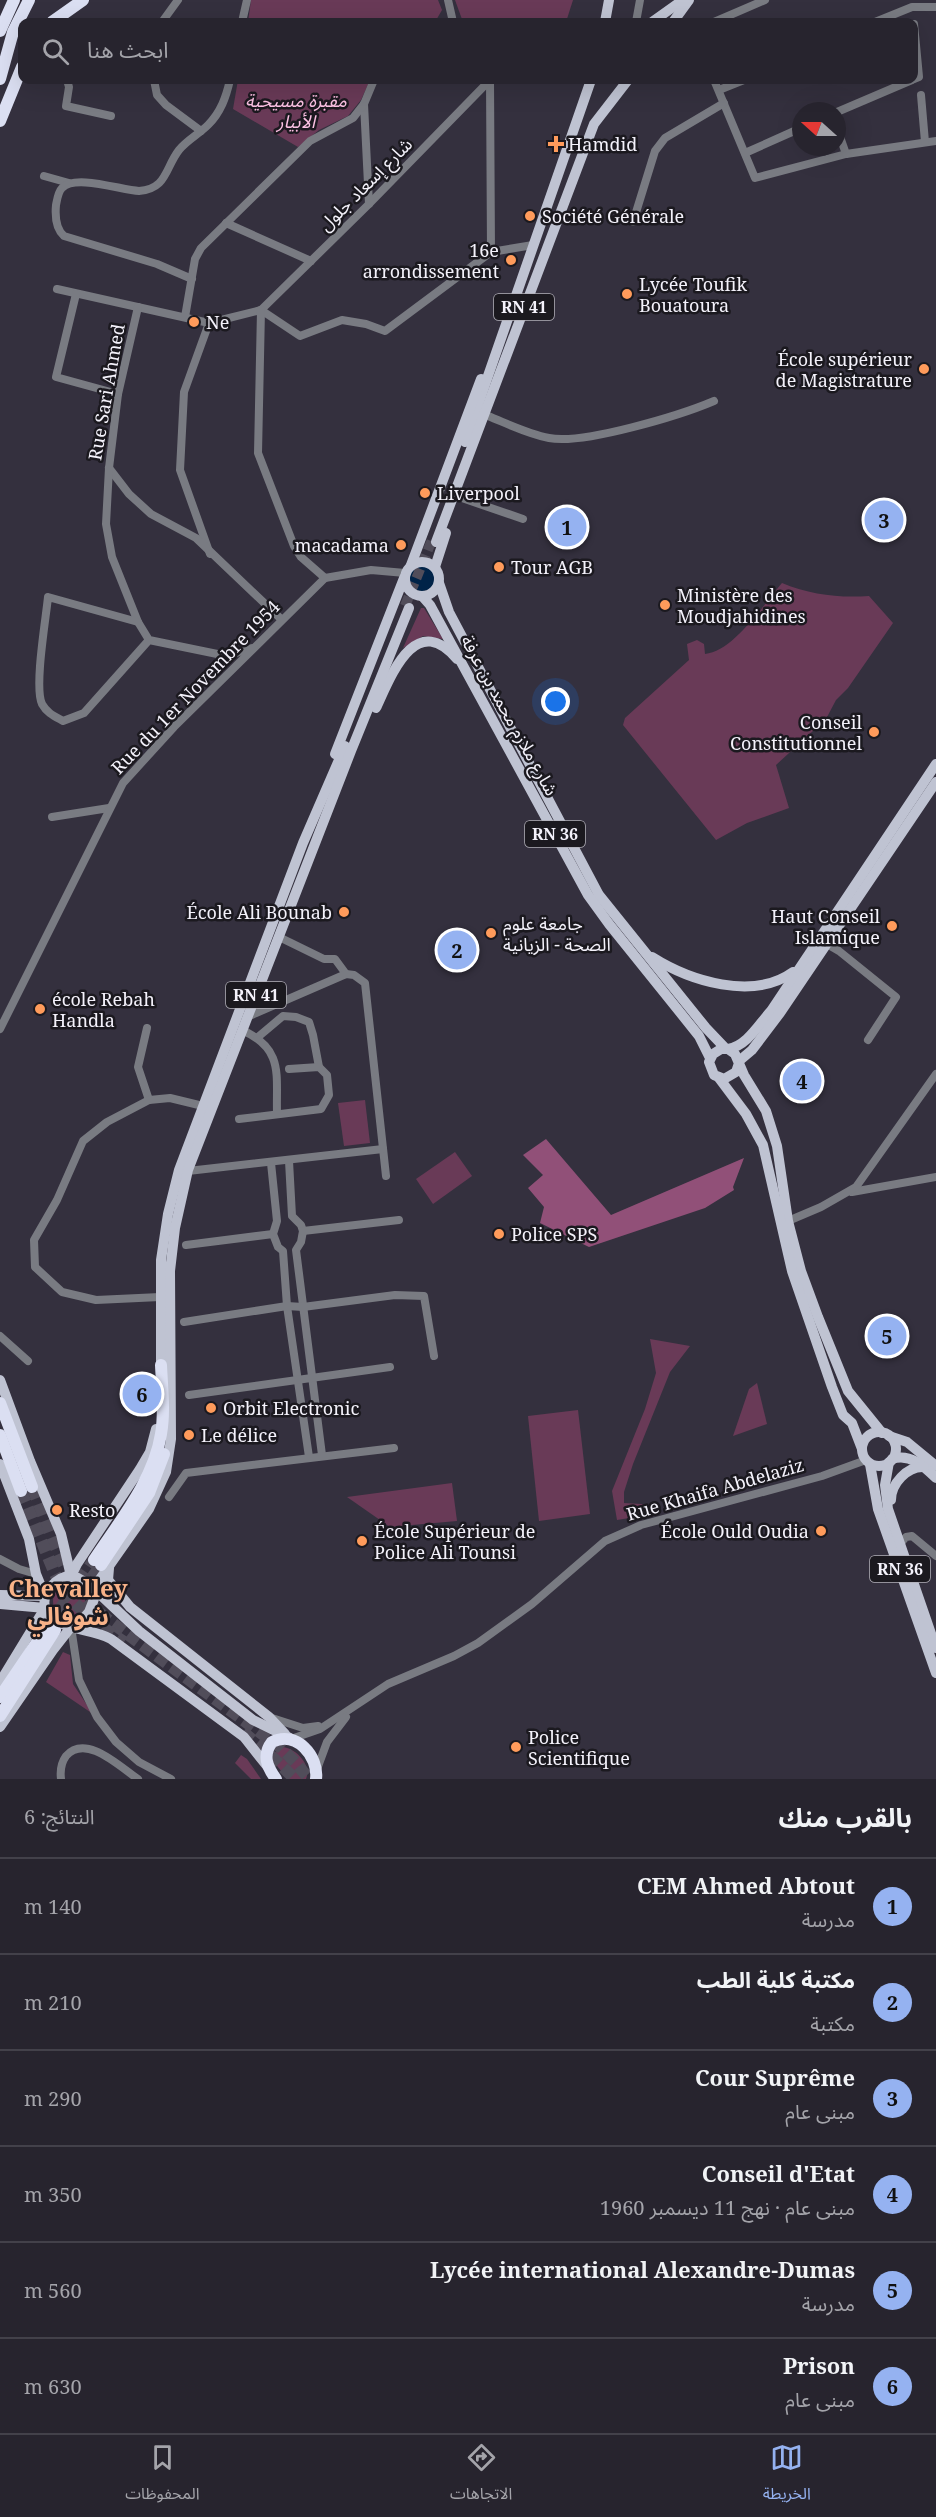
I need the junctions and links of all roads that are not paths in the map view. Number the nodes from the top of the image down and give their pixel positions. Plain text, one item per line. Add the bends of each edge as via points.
1 (14, 0) edge
2 (28, 0) edge
3 (83, 0) edge
4 (178, 0) edge
5 (247, 0) edge
6 (448, 0) edge
7 (609, 0) edge
8 (640, 0) edge
9 (683, 0) edge
10 (689, 0) edge
11 (765, 0) edge
12 (912, 3) edge
13 (936, 7) edge
14 (20, 18) edge
15 (58, 18) edge
16 (165, 18) edge
17 (243, 18) edge
18 (452, 18) edge
19 (606, 18) edge
20 (637, 18) edge
21 (658, 18) edge
22 (680, 18) edge
23 (723, 18) edge
24 (883, 18) edge
25 (913, 18) edge
26 (18, 21) edge
27 (0, 31) edge
28 (18, 77) edge
29 (0, 79) edge
30 (68, 84) edge
31 (155, 84) edge
32 (229, 84) edge
33 (372, 84) edge
34 (486, 84) edge
35 (490, 84) edge
36 (590, 84) edge
37 (625, 84) edge
38 (716, 84) edge
39 (734, 84) edge
40 (901, 84) edge
41 (720, 90) junction
42 (921, 95) dead end
43 (364, 104) junction
44 (724, 104) junction
45 (846, 108) edge
46 (111, 116) dead end
47 (0, 121) edge
48 (201, 131) junction
49 (792, 132) edge
50 (936, 141) edge
51 (925, 142) junction
52 (745, 153) junction
53 (846, 154) edge
54 (838, 156) edge
55 (44, 176) dead end
56 (69, 183) junction
57 (369, 204) junction
58 (633, 222) dead end
59 (226, 223) junction
60 (534, 245) junction
61 (491, 252) junction
62 (311, 261) junction
63 (192, 279) junction
64 (57, 289) dead end
65 (76, 294) junction
66 (138, 307) junction
67 (261, 310) junction
68 (185, 317) junction
69 (209, 324) junction
70 (510, 345) junction
71 (494, 362) junction
72 (118, 394) junction
73 (714, 401) dead end
74 (488, 416) junction
75 (109, 468) junction
76 (459, 497) junction
77 (523, 519) dead end
78 (210, 554) junction
79 (435, 567) junction
80 (407, 572) junction
81 (325, 578) junction
82 (439, 583) junction
83 (422, 596) junction
84 (407, 607) tunnel mouth
85 (282, 619) junction
86 (138, 622) junction
87 (268, 634) junction
88 (149, 640) junction
89 (469, 674) junction
90 (376, 708) junction
91 (936, 764) edge
92 (936, 782) edge
93 (330, 791) junction
94 (109, 808) junction
95 (52, 817) dead end
96 (279, 937) junction
97 (827, 944) junction
98 (642, 951) junction
99 (801, 966) junction
100 (346, 974) junction
101 (247, 1017) junction
102 (147, 1028) dead end
103 (0, 1029) edge
104 (242, 1030) junction
105 (258, 1037) junction
106 (868, 1040) dead end
107 (727, 1049) junction
108 (710, 1058) junction
109 (739, 1062) junction
110 (319, 1067) junction
111 (289, 1070) dead end
112 (936, 1074) edge
113 (719, 1078) junction
114 (149, 1100) junction
115 (762, 1103) junction
116 (203, 1106) junction
117 (277, 1113) junction
118 (746, 1114) junction
119 (239, 1119) dead end
120 (383, 1149) junction
121 (289, 1161) junction
122 (271, 1163) junction
123 (188, 1171) junction
124 (386, 1176) dead end
125 (936, 1177) edge
126 (851, 1192) junction
127 (399, 1220) dead end
128 (788, 1221) junction
129 (303, 1231) junction
130 (273, 1234) junction
131 (186, 1245) dead end
132 (297, 1250) junction
133 (283, 1251) junction
134 (160, 1297) junction
135 (287, 1306) junction
136 (303, 1307) junction
137 (184, 1322) dead end
138 (0, 1336) edge
139 (435, 1356) dead end
140 (28, 1360) dead end
141 (161, 1365) junction
142 (390, 1367) dead end
143 (313, 1378) junction
144 (0, 1380) edge
145 (299, 1380) junction
146 (189, 1395) dead end
147 (169, 1396) junction
148 (0, 1403) edge
149 (0, 1435) edge
150 (885, 1435) junction
151 (394, 1448) dead end
152 (322, 1455) junction
153 (309, 1457) junction
154 (866, 1458) junction
155 (891, 1460) junction
156 (0, 1464) edge
157 (936, 1466) edge
158 (924, 1467) junction
159 (936, 1478) edge
160 (169, 1497) dead end
161 (96, 1538) junction
162 (63, 1541) junction
163 (900, 1544) junction
164 (936, 1556) edge
165 (0, 1559) edge
166 (101, 1564) junction
167 (36, 1574) junction
168 (71, 1576) junction
169 (93, 1589) junction
170 (0, 1595) edge
171 (22, 1596) junction
172 (45, 1596) junction
173 (0, 1604) edge
174 (45, 1608) junction
175 (62, 1630) junction
176 (936, 1648) edge
177 (0, 1664) edge
178 (936, 1673) edge
179 (2, 1679) edge
180 (0, 1697) edge
181 (369, 1697) junction
182 (347, 1711) junction
183 (0, 1716) edge
184 (269, 1717) junction
185 (0, 1727) edge
186 (289, 1738) junction
187 (267, 1766) junction
188 (317, 1776) edge
189 (61, 1779) edge
190 (138, 1779) edge
191 (171, 1779) edge
192 (276, 1779) edge

1 - 27 highway
2 - 14 highway
3 - 15 highway
4 - 16 street
5 - 17 street
6 - 18 street
7 - 19 main road
8 - 20 street
9 - 21 main road
10 - 22 main road
11 - 23 street
12 - 13 street
12 - 24 street
12 - 25 street
26 - 29 highway
28 - 47 highway
30 - 46 street via 66,106
31 - 48 street via 157,95 166,105
32 - 48 street via 225,102
33 - 43 street
34 - 57 street, شارع إسعاد جلول
35 - 61 street
36 - 60 main road
37 - 70 main road, RN 41 via 594,124
38 - 41 street
39 - 41 street
40 - 45 street
41 - 44 street
42 - 51 street
43 - 57 street
43 - 59 street via 353,118 310,141
44 - 52 street
44 - 58 street via 661,143
48 - 56 street via 177,153 165,179 148,191
49 - 52 street
50 - 51 street
51 - 53 street
52 - 54 street via 754,178
55 - 56 street
56 - 63 street via 61,188 56,211 59,232 64,236 157,264
57 - 62 street, شارع إسعاد جلول
59 - 62 street
59 - 63 street via 201,248
60 - 61 street
60 - 71 main road
61 - 67 street via 385,331 342,320 300,336
62 - 67 street, شارع إسعاد جلول
63 - 68 street
64 - 65 street
65 - 66 street
65 - 72 street via 56,377
66 - 68 street
66 - 72 street, Rue Sari Ahmed
67 - 69 street
67 - 81 street via 258,453 294,546
68 - 69 street
69 - 78 street via 184,393 180,470
70 - 71 main road, RN 41 via 434,541
70 - 74 main road, RN 41
71 - 80 main road, RN 41 via 473,396
72 - 75 street, Rue Sari Ahmed
73 - 74 street via 665,418 564,440
74 - 76 main road, RN 41
75 - 78 street via 151,514 196,538
75 - 86 street, Rue Sari Ahmed via 106,524 112,557
76 - 77 street
76 - 79 main road, RN 41
78 - 85 street
79 - 80 main road via 427,562
79 - 82 main road
80 - 81 street via 371,570
80 - 83 main road via 410,591
80 - 93 main road, RN 41 via 334,756
81 - 85 street, Rue du 1er Novembre 1954
82 - 83 main road via 433,592
82 - 98 main road, شارع ملازم محمد بن عرفة / RN 36 via 449,612 594,886
83 - 89 main road, شارع ملازم محمد بن عرفة / RN 36
83 - 90 main road, RN 41
84 - 93 main road, RN 41
85 - 87 street, Rue du 1er Novembre 1954
86 - 88 street, Rue Sari Ahmed
86 - 88 street via 48,597 40,701 48,712 63,721 84,713
87 - 88 street via 249,650 227,656
87 - 94 street, Rue du 1er Novembre 1954 via 130,775
89 - 90 main road via 440,645 418,644 401,658
89 - 108 main road, شارع ملازم محمد بن عرفة / RN 36 via 588,895 699,1036
90 - 93 main road, RN 41
91 - 99 main road
92 - 97 main road
93 - 96 main road, RN 41
93 - 116 main road, RN 41
94 - 95 street
94 - 103 street, Rue du 1er Novembre 1954
96 - 100 street via 324,959 335,959
96 - 101 main road, RN 41
97 - 106 street via 896,998
97 - 109 main road via 761,1038
98 - 99 main road via 684,973 725,985 774,982
98 - 107 main road, شارع ملازم محمد بن عرفة / RN 36
99 - 107 main road via 752,1034 736,1048
100 - 101 street
100 - 120 street via 365,983
101 - 104 main road, RN 41
102 - 114 street via 138,1067
104 - 105 street
104 - 123 main road, RN 41
105 - 110 street via 283,1016 309,1022
105 - 117 street via 273,1056
107 - 108 main road via 717,1050
107 - 109 main road via 735,1053
108 - 113 main road via 711,1071
109 - 113 main road via 733,1076
109 - 115 main road
110 - 111 street
110 - 117 street via 327,1075 329,1095 321,1109
112 - 126 street
113 - 118 main road, RN 36
114 - 116 street via 170,1098
114 - 134 street via 107,1122 83,1141 34,1240 35,1268 62,1292 96,1300
115 - 118 main road via 750,1093 742,1094 740,1102
115 - 128 main road via 777,1146
116 - 134 main road, RN 41 via 179,1170 168,1214
117 - 119 street
118 - 154 main road, RN 36 via 763,1144 792,1271 832,1387
120 - 121 street
120 - 124 street
121 - 122 street
121 - 129 street via 292,1216
122 - 123 street
122 - 130 street via 276,1221
123 - 147 main road, RN 41 via 170,1271
125 - 126 street
126 - 128 street
127 - 129 street
128 - 150 main road via 801,1271 842,1382
129 - 132 street
130 - 131 street
130 - 133 street
132 - 133 street
132 - 136 street
133 - 135 street
134 - 141 main road, RN 41
135 - 136 street
135 - 137 street
135 - 145 street
136 - 139 street via 395,1295 424,1296
136 - 143 street
138 - 140 street
141 - 161 main road via 157,1424 150,1452
141 - 166 highway via 162,1427 157,1452
142 - 143 street
143 - 145 street
143 - 152 street
144 - 162 main road
145 - 146 street
145 - 153 street
147 - 166 highway via 167,1443 158,1474
147 - 166 main road via 171,1439 162,1484 149,1509
148 - 149 highway via 27,1489
150 - 154 main road via 868,1437
150 - 155 main road via 895,1447
150 - 157 main road via 906,1442
151 - 152 street
152 - 153 street
153 - 160 street via 186,1473
154 - 155 main road via 880,1466
154 - 178 main road, RN 36 via 878,1509
154 - 181 street, Rue Khaifa Abdelaziz via 822,1476 620,1533 492,1634
155 - 158 main road via 902,1456
155 - 163 main road, RN 36 via 886,1501
156 - 167 main road via 28,1539
158 - 159 main road
158 - 163 main road, RN 36 via 909,1470 891,1493
161 - 162 main road via 78,1547
161 - 168 main road
162 - 168 main road
163 - 164 street via 912,1536
163 - 176 main road, RN 36
165 - 167 street
166 - 169 main road
166 - 184 main road via 108,1581 130,1607
167 - 171 main road via 33,1590
167 - 172 main road
168 - 169 main road
168 - 172 main road via 56,1581
169 - 175 main road via 89,1612 81,1621
169 - 186 main road via 145,1636 253,1720
170 - 171 main road
171 - 172 main road
172 - 174 main road
173 - 174 main road
174 - 175 main road
174 - 179 main road
175 - 180 highway
175 - 183 highway
175 - 185 main road
175 - 187 main road via 83,1630 111,1639 240,1734
175 - 191 street via 97,1717 116,1742 139,1762
177 - 179 main road
181 - 182 street
181 - 188 street via 335,1729
182 - 184 street via 309,1728
182 - 186 street via 320,1729
184 - 186 main road
186 - 187 highway via 271,1744
186 - 188 highway via 306,1750
187 - 192 highway
189 - 190 street via 65,1758 78,1749 88,1748

